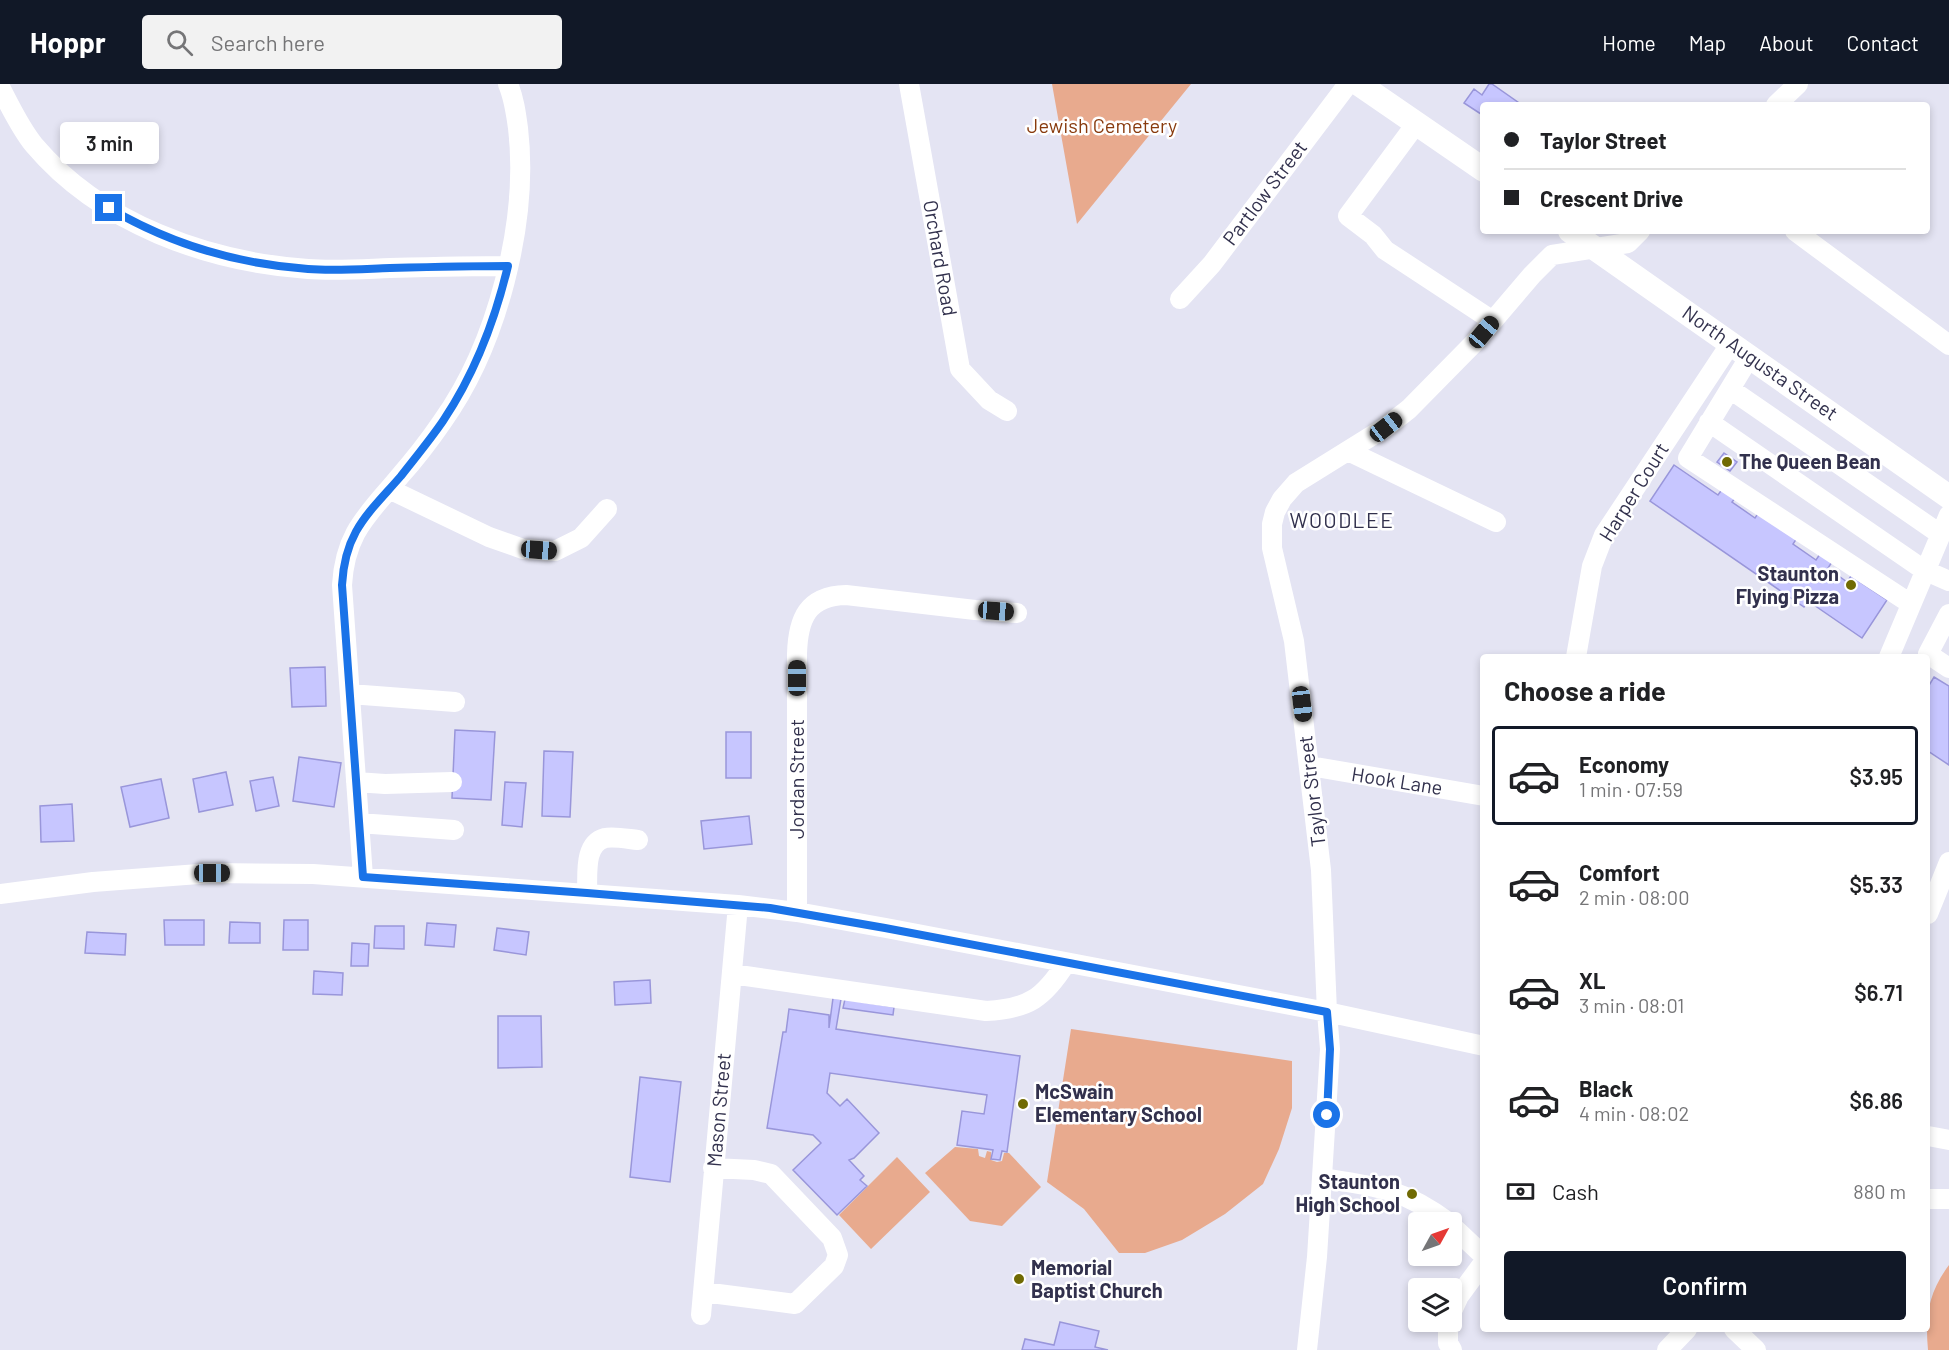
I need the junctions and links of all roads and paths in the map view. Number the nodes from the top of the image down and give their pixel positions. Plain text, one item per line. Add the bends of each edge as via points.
1 (508, 84) edge
2 (909, 84) edge
3 (1348, 84) edge
4 (1359, 84) edge
5 (1798, 84) edge
6 (0, 87) edge
7 (1779, 102) edge
8 (1416, 124) junction
9 (1480, 167) edge
10 (1573, 234) edge
11 (1638, 234) edge
12 (1799, 234) edge
13 (1592, 247) junction
14 (508, 266) junction
15 (1180, 299) dead end
16 (1493, 321) junction
17 (1949, 345) edge
18 (1740, 349) junction
19 (1730, 388) junction
20 (1007, 411) dead end
21 (1709, 423) junction
22 (1348, 451) junction
23 (389, 489) junction
24 (1949, 497) edge
25 (607, 509) dead end
26 (1949, 515) edge
27 (1496, 522) dead end
28 (1940, 534) junction
29 (1924, 570) junction
30 (1949, 581) edge
31 (1911, 604) junction
32 (1017, 613) dead end
33 (1949, 614) edge
34 (1577, 654) edge
35 (1890, 654) edge
36 (1928, 654) edge
37 (1930, 655) edge
38 (1949, 668) edge
39 (350, 694) junction
40 (455, 702) dead end
41 (1310, 766) junction
42 (356, 782) junction
43 (453, 783) dead end
44 (1480, 795) edge
45 (359, 823) junction
46 (454, 830) dead end
47 (638, 840) dead end
48 (1949, 862) edge
49 (363, 877) junction
50 (587, 893) junction
51 (0, 894) edge
52 (738, 905) junction
53 (1930, 909) edge
54 (797, 912) junction
55 (1066, 963) junction
56 (732, 974) junction
57 (1327, 1012) junction
58 (1480, 1046) edge
59 (1930, 1136) edge
60 (1949, 1140) edge
61 (713, 1168) junction
62 (1323, 1178) junction
63 (1930, 1198) edge
64 (1949, 1199) edge
65 (1433, 1212) edge
66 (1462, 1235) edge
67 (1480, 1252) edge
68 (1480, 1267) edge
69 (703, 1292) junction
70 (1462, 1292) edge
71 (701, 1315) dead end
72 (1448, 1332) edge
73 (1684, 1332) edge
74 (1737, 1332) edge
75 (1306, 1350) edge
76 (1452, 1350) edge
77 (1667, 1350) edge
78 (1756, 1350) edge

1 - 14 street via 516,112 521,167
2 - 20 street, Orchard Road via 960,369 989,400
3 - 15 street, Partlow Street via 1212,264
4 - 8 main road
5 - 7 street
6 - 14 street via 33,143 63,174 122,216 176,241 241,260 308,269
8 - 9 main road
8 - 16 street via 1348,216 1385,250
10 - 13 main road, North Augusta Street
11 - 13 street, Taylor Street via 1628,243
12 - 17 street
13 - 16 street, Taylor Street via 1552,255
13 - 18 main road, North Augusta Street
14 - 23 street via 467,379 443,421
16 - 22 street, Taylor Street via 1409,409
18 - 19 street
18 - 24 main road, North Augusta Street
18 - 34 street, Harper Court via 1604,535 1592,566
19 - 21 street
19 - 28 street
21 - 29 street
21 - 31 street via 1688,458
22 - 27 street
22 - 41 street, Taylor Street via 1289,489 1278,504 1272,524 1272,548 1294,641
23 - 25 street via 523,549 555,551 581,538
23 - 39 street via 359,525 344,565
26 - 28 street
28 - 29 street
29 - 30 street
29 - 31 street
31 - 35 street
32 - 54 street, Jordan Street via 846,596 824,598 807,611 798,633 797,654
33 - 36 street
37 - 38 street
39 - 40 street
39 - 42 street
41 - 44 street, Hook Lane
41 - 57 street, Taylor Street via 1321,870
42 - 43 street
42 - 45 street
45 - 46 street
45 - 49 street
47 - 50 street via 605,838 589,851
48 - 53 street
49 - 50 street
49 - 51 street via 212,873
50 - 52 street
52 - 54 street
52 - 56 street, Mason Street
54 - 55 street
55 - 56 street via 1053,985 1038,997 1010,1009 986,1011
55 - 57 street
56 - 61 street, Mason Street
57 - 58 street
57 - 62 street, Taylor Street via 1330,1049
59 - 60 street
61 - 69 street, Mason Street
61 - 69 street via 771,1174 832,1238 837,1256 834,1266 795,1304
62 - 65 street via 1390,1190
62 - 75 street, Taylor Street
63 - 64 street
66 - 67 street
68 - 70 street
69 - 71 street, Mason Street
72 - 76 street
73 - 77 street
74 - 78 street

